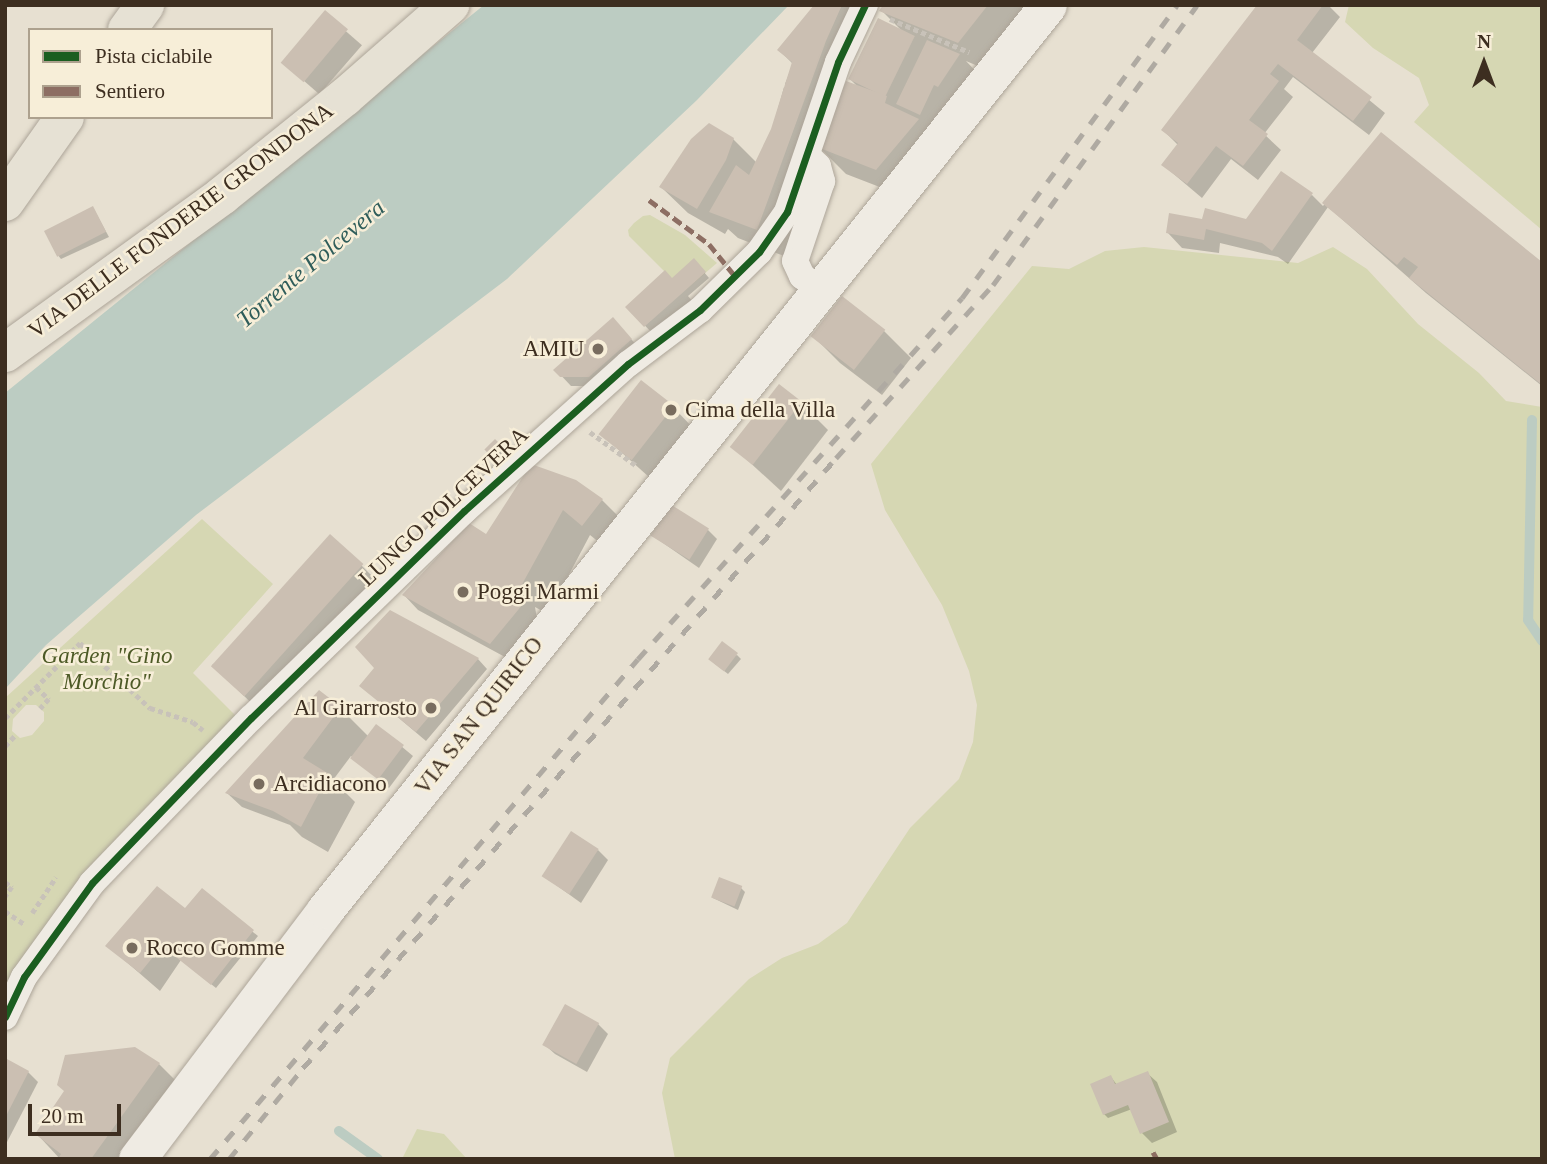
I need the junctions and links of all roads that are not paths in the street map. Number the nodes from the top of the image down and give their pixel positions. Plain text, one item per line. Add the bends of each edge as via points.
1 (145, 5) edge
2 (450, 5) edge
3 (1048, 5) edge
4 (864, 7) edge
5 (128, 28) edge
6 (64, 119) edge
7 (808, 156) junction
8 (5, 202) edge
9 (820, 290) junction
10 (13, 342) edge
11 (5, 1017) edge
12 (137, 1159) edge

1 - 5 main road
2 - 10 main road, VIA DELLE FONDERIE GRONDONA via 233,187
3 - 9 main road, VIA SAN QUIRICO
4 - 7 street, LUNGO POLCEVERA via 838,62
6 - 8 main road
7 - 9 street via 818,166 822,181 795,261 802,275
7 - 11 street, LUNGO POLCEVERA via 786,212 759,253 699,310 628,364 441,534 251,718 92,883 24,977
9 - 12 main road, VIA SAN QUIRICO via 274,976

